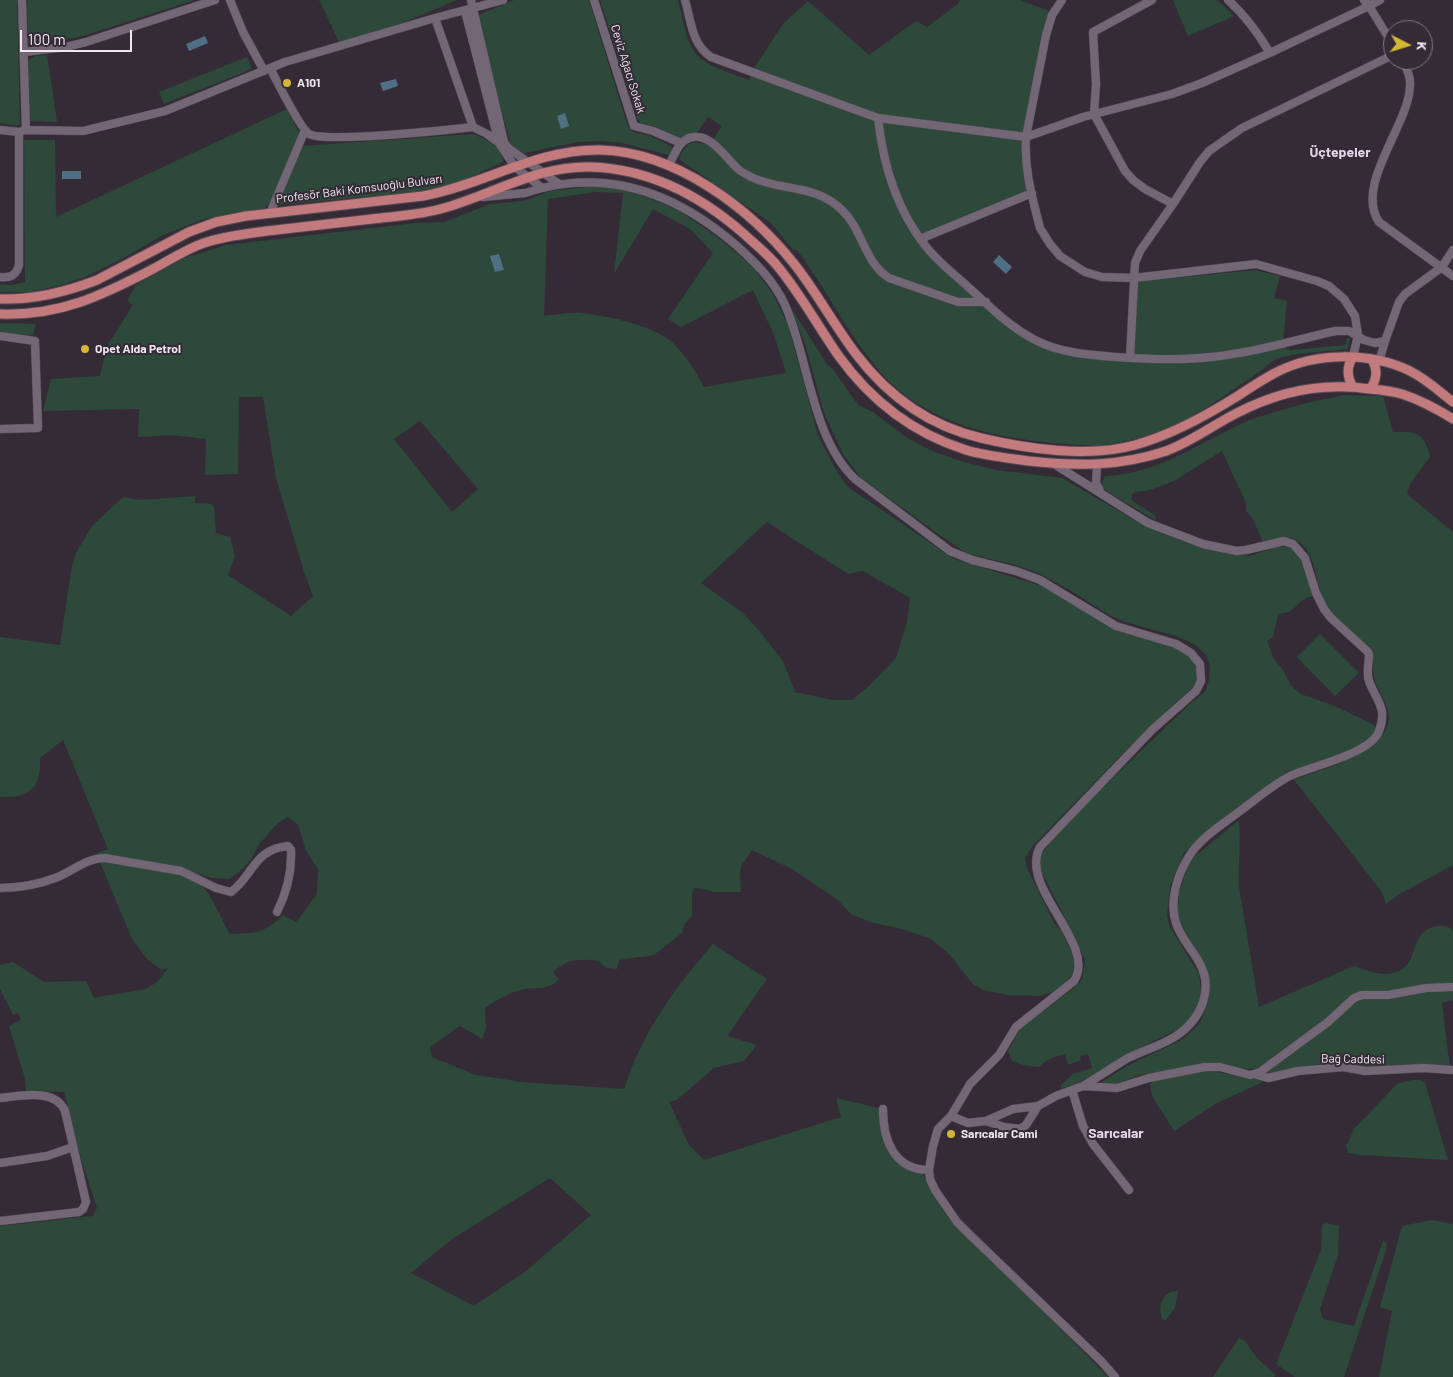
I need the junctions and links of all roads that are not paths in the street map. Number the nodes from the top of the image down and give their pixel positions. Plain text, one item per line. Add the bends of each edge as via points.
1 (22, 0) edge
2 (215, 0) edge
3 (230, 0) edge
4 (470, 0) edge
5 (503, 0) edge
6 (594, 0) edge
7 (685, 0) edge
8 (1062, 0) edge
9 (1152, 0) edge
10 (1228, 0) edge
11 (1380, 0) edge
12 (1366, 3) edge
13 (468, 10) junction
14 (434, 18) junction
15 (1383, 29) edge
16 (24, 52) junction
17 (1270, 53) junction
18 (1383, 60) edge
19 (267, 70) junction
20 (1407, 70) edge
21 (1094, 114) junction
22 (878, 118) junction
23 (473, 127) junction
24 (0, 130) edge
25 (304, 130) junction
26 (22, 131) junction
27 (1026, 137) junction
28 (681, 142) junction
29 (499, 143) junction
30 (529, 163) junction
31 (669, 165) junction
32 (516, 167) junction
33 (541, 172) junction
34 (530, 177) junction
35 (559, 184) junction
36 (542, 188) junction
37 (1032, 193) junction
38 (476, 198) junction
39 (1173, 204) junction
40 (270, 213) junction
41 (920, 239) junction
42 (1453, 250) edge
43 (1442, 268) junction
44 (1453, 276) edge
45 (0, 277) edge
46 (1134, 278) junction
47 (0, 299) edge
48 (986, 302) junction
49 (0, 314) edge
50 (1358, 335) junction
51 (0, 336) edge
52 (1384, 341) junction
53 (1353, 357) junction
54 (1130, 358) junction
55 (1375, 361) junction
56 (1353, 387) junction
57 (1370, 389) junction
58 (1453, 402) edge
59 (1453, 419) edge
60 (0, 429) edge
61 (1054, 464) junction
62 (1097, 465) junction
63 (1101, 492) junction
64 (0, 888) edge
65 (277, 912) dead end
66 (1453, 986) edge
67 (1453, 1070) edge
68 (1254, 1074) junction
69 (1083, 1086) junction
70 (1072, 1090) junction
71 (0, 1098) edge
72 (1038, 1106) junction
73 (883, 1109) dead end
74 (951, 1116) junction
75 (986, 1121) junction
76 (73, 1146) junction
77 (0, 1162) edge
78 (929, 1170) junction
79 (1129, 1190) dead end
80 (0, 1221) edge
81 (1114, 1377) edge

1 - 16 street
2 - 16 street via 86,42
3 - 19 street via 243,32
4 - 13 street
5 - 13 street
6 - 28 street, Ceviz Ağacı Sokak via 634,126
7 - 22 street via 697,44 711,58
8 - 27 street via 1052,15 1046,35
9 - 21 street via 1093,32
10 - 17 street via 1248,21
11 - 12 street
12 - 15 street
12 - 17 street
13 - 14 street
13 - 29 street
13 - 30 street via 504,142
14 - 19 street
14 - 23 street
16 - 26 street
17 - 21 street via 1172,94
18 - 39 street via 1223,140 1200,162
19 - 25 street
19 - 26 street via 180,106 97,129
20 - 43 street via 1410,76 1409,97 1376,178 1374,214 1379,222
21 - 27 street
21 - 39 street via 1118,160 1133,180
22 - 27 street
22 - 41 street via 885,161 897,199
23 - 25 street via 328,137 314,136
23 - 29 street
24 - 26 street
25 - 40 street
26 - 45 street via 20,265 14,275
27 - 37 street via 1026,172
28 - 31 street
28 - 48 street via 693,137 702,138 753,178 812,191 841,208 850,218 873,264 889,278 958,302
29 - 32 street
30 - 31 main road, Profesör Baki Komsuoğlu Bulvarı via 600,150 642,156
30 - 32 main road, Profesör Baki Komsuoğlu Bulvarı
30 - 33 street
31 - 53 main road, Profesör Baki Komsuoğlu Bulvarı via 721,196 773,239 795,264 855,353 894,395 936,422 961,433 1061,450 1091,452 1121,448 1187,426 1284,369 1316,360
32 - 34 street
32 - 40 main road, Profesör Baki Komsuoğlu Bulvarı via 431,195
33 - 34 main road
33 - 35 street
33 - 61 main road via 580,167 615,169 654,179 688,193 729,221 772,260 852,374 906,423 923,434 979,454
34 - 36 street
34 - 38 main road
35 - 36 street
35 - 74 street via 612,183 654,194 698,218 752,260 784,305 797,338 817,410 844,466 862,485 940,544 959,555 1040,580 1116,626 1176,644 1191,653 1200,664 1201,681 1196,691 1152,730 1040,847 1035,868 1078,955 1079,970 1074,981 1016,1027 999,1055 970,1084
36 - 38 street
37 - 41 street
37 - 46 street via 1040,228 1060,256 1085,272 1102,277
38 - 49 main road via 422,214 218,239 192,248 80,303 46,312
39 - 46 street via 1140,251
40 - 47 main road, Profesör Baki Komsuoğlu Bulvarı via 202,226 97,280 71,289 36,298
41 - 48 street via 947,269
42 - 43 street
43 - 44 street
43 - 52 street via 1405,294
46 - 50 street via 1256,264 1270,267 1329,286 1350,306
46 - 54 street
48 - 54 street via 1016,328 1048,346 1078,353
50 - 52 street via 1364,340
50 - 53 street
50 - 54 street via 1336,331 1232,355 1152,360
51 - 60 street via 35,341 38,428
52 - 55 street
53 - 55 main road, Profesör Baki Komsuoğlu Bulvarı
53 - 56 main road via 1348,369
55 - 57 main road via 1376,377
55 - 58 main road, Profesör Baki Komsuoğlu Bulvarı via 1397,366 1424,379
56 - 57 main road
56 - 62 main road via 1323,386 1279,396 1236,413 1177,447 1134,460
57 - 59 main road via 1398,392
61 - 62 main road
61 - 63 street
62 - 63 street via 1096,483
63 - 69 street via 1148,523 1203,544 1246,550 1284,541 1298,547 1306,558 1324,609 1368,652 1368,678 1380,702 1382,716 1373,740 1341,758 1289,777 1194,849 1179,878 1173,906 1176,924 1203,972 1206,992 1200,1012 1179,1034 1128,1058
64 - 65 street via 51,880 94,858 105,858 181,871 231,892 259,858 288,846 291,850 290,872 286,894
66 - 68 street via 1354,998 1328,1022
67 - 68 street, Bağ Caddesi via 1365,1071 1343,1067 1298,1071 1268,1078
68 - 69 street, Bağ Caddesi via 1205,1067 1117,1088
69 - 70 street
70 - 72 street
70 - 79 street via 1083,1126 1093,1144
71 - 76 street via 36,1095 59,1101 66,1111
72 - 75 street via 1013,1109
72 - 75 street via 1020,1129
73 - 78 street via 885,1134 902,1163 910,1168
74 - 75 street via 972,1124
74 - 78 street via 938,1129
76 - 77 street via 47,1156
76 - 80 street via 85,1199 83,1209
78 - 81 street via 935,1190 958,1222

